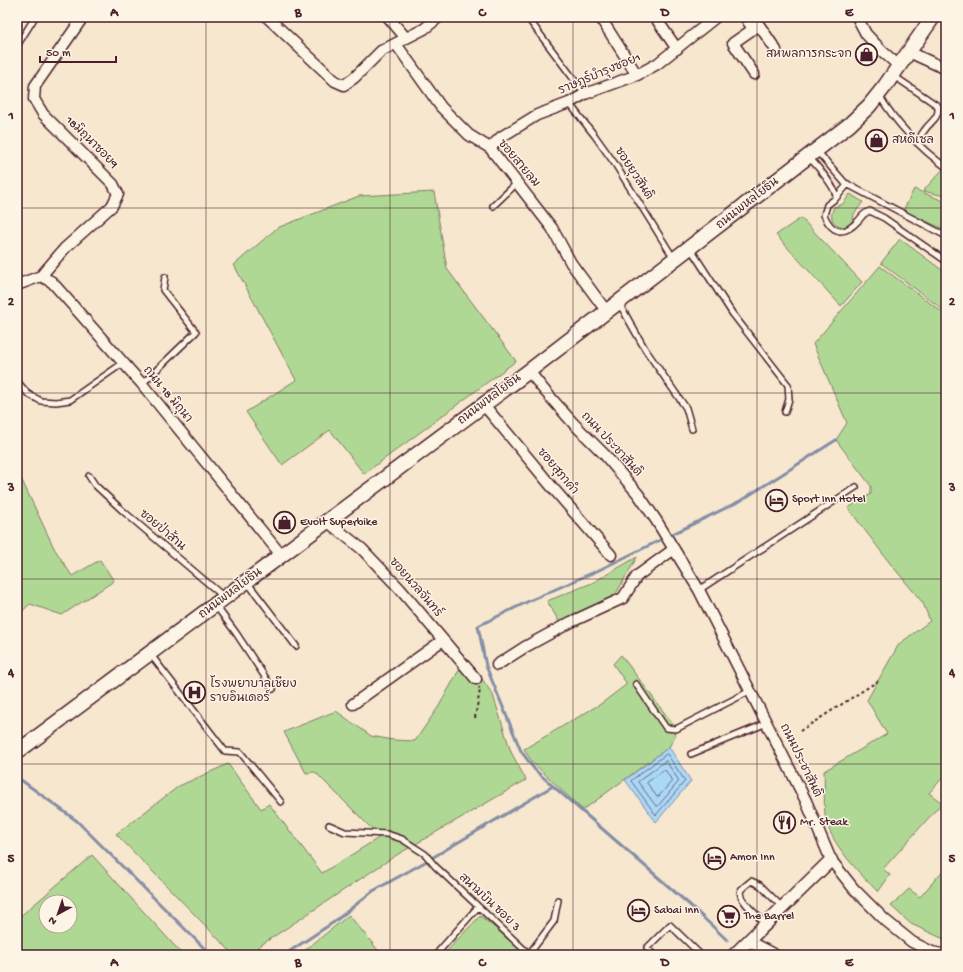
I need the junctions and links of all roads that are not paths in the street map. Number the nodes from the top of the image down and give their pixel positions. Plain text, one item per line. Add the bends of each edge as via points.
1 (35, 17) edge
2 (82, 17) edge
3 (267, 17) edge
4 (388, 17) edge
5 (439, 17) edge
6 (527, 17) edge
7 (600, 17) edge
8 (655, 17) edge
9 (716, 17) edge
10 (745, 17) edge
11 (857, 17) edge
12 (933, 17) edge
13 (753, 29) junction
14 (406, 38) junction
15 (396, 44) junction
16 (17, 46) edge
17 (677, 49) junction
18 (776, 50) dead end
19 (909, 52) junction
20 (946, 69) edge
21 (896, 71) junction
22 (754, 74) dead end
23 (637, 75) junction
24 (585, 94) junction
25 (878, 94) junction
26 (569, 103) junction
27 (918, 142) junction
28 (490, 148) junction
29 (812, 153) junction
30 (946, 167) edge
31 (517, 183) junction
32 (848, 184) junction
33 (836, 198) junction
34 (492, 206) dead end
35 (946, 236) edge
36 (690, 248) junction
37 (675, 260) junction
38 (946, 260) edge
39 (41, 276) junction
40 (165, 277) dead end
41 (17, 284) edge
42 (619, 303) junction
43 (607, 312) junction
44 (123, 363) junction
45 (529, 371) junction
46 (17, 381) edge
47 (142, 384) junction
48 (484, 405) junction
49 (785, 412) dead end
50 (692, 429) dead end
51 (89, 476) dead end
52 (856, 487) dead end
53 (328, 522) junction
54 (669, 541) junction
55 (611, 555) dead end
56 (282, 556) junction
57 (248, 582) junction
58 (698, 590) junction
59 (220, 602) junction
60 (444, 640) junction
61 (296, 646) dead end
62 (150, 654) junction
63 (497, 665) dead end
64 (476, 679) road end
65 (636, 684) dead end
66 (273, 689) dead end
67 (750, 691) junction
68 (353, 704) dead end
69 (767, 724) junction
70 (17, 752) edge
71 (691, 754) dead end
72 (281, 802) dead end
73 (329, 825) dead end
74 (831, 860) junction
75 (558, 900) dead end
76 (478, 907) junction
77 (782, 908) junction
78 (766, 924) junction
79 (748, 941) junction
80 (439, 951) dead end
81 (530, 954) edge
82 (946, 954) edge
83 (654, 955) edge
84 (701, 955) edge
85 (734, 955) edge
86 (775, 955) edge

1 - 16 lane
2 - 39 street, 18มิถุนาซอย9 via 35,86 34,99 43,114 113,184 118,194 112,206 65,248
3 - 15 street via 335,81 344,85 381,51
4 - 14 street
5 - 14 street via 424,29
6 - 24 lane
7 - 23 street
8 - 17 street
9 - 17 street, ราษฎร์บำรุงซอย1
10 - 13 street
11 - 21 street via 866,34
12 - 19 main road, ถนนพหลโยธิน
13 - 18 street via 759,25
13 - 22 street via 733,43
14 - 15 street
15 - 28 street, ซอยสายลม via 441,107 469,135
17 - 23 street, ราษฎร์บำรุงซอย1
19 - 20 street
19 - 21 main road, ถนนพหลโยธิน
21 - 25 main road, ถนนพหลโยธิน
21 - 27 lane via 938,106 936,118 924,130
23 - 24 street, ราษฎร์บำรุงซอย1
24 - 26 street, ราษฎร์บำรุงซอย1
25 - 27 lane
25 - 29 main road, ถนนพหลโยธิน via 849,125
26 - 28 street, ราษฎร์บำรุงซอย1 via 537,115 501,137
26 - 37 lane, ซอยยุวสันติ via 615,164
27 - 30 lane
28 - 31 street, ซอยสายลม
29 - 32 lane
29 - 33 lane via 837,195
29 - 36 main road, ถนนพหลโยธิน
31 - 34 lane
31 - 43 street, ซอยสายลม via 552,228 571,263
32 - 33 lane
32 - 35 lane
33 - 38 lane via 827,205 824,215 832,228 838,232 845,231 870,211
36 - 37 main road, ถนนพหลโยธิน
36 - 49 lane via 732,313 788,385 790,400
37 - 42 main road, ถนนพหลโยธิน
39 - 41 street
39 - 44 street, ถนน 18 มิถุนา via 52,282
40 - 47 lane via 163,290 196,332
42 - 43 main road, ถนนพหลโยธิน
42 - 50 lane via 645,349 686,408
43 - 45 main road, ถนนพหลโยธิน
44 - 46 lane via 70,400 41,401 28,394
44 - 47 street, ถนน 18 มิถุนา
45 - 48 main road, ถนนพหลโยธิน
45 - 54 street, ถนน ประชาสันติ via 638,494
47 - 56 street, ถนน 18 มิถุนา
48 - 53 main road, ถนนพหลโยธิน
48 - 55 street, ซอยสุภาคำ
51 - 59 lane, ซอยป่าส้าน via 95,485
52 - 58 lane
53 - 56 main road, ถนนพหลโยธิน
53 - 60 street, ซอยนวลจันทร์ via 362,549
54 - 58 street, ถนนประชาสันติ
54 - 63 street via 637,576 623,598 571,622
56 - 57 main road, ถนนพหลโยธิน
57 - 59 main road, ถนนพหลโยธิน
57 - 61 lane
58 - 67 street, ถนนประชาสันติ
59 - 62 main road, ถนนพหลโยธิน
59 - 66 lane, ซอยป่าส้าน via 236,633
60 - 64 street, ซอยนวลจันทร์
60 - 68 street
62 - 70 main road, ถนนพหลโยธิน
62 - 72 lane via 225,751 240,752
65 - 67 lane via 666,728 676,728
67 - 69 street, ถนนประชาสันติ
69 - 71 lane
69 - 74 street, ถนนประชาสันติ via 806,801
73 - 76 lane, สนามบิน ซอย 3 via 345,832 386,834 402,839 426,855
74 - 77 street
74 - 82 street, ถนนประชาสันติ via 854,889 885,920 912,942 932,952
75 - 81 lane via 554,921
76 - 80 lane
76 - 81 lane, สนามบิน ซอย 3
77 - 78 street
77 - 78 lane via 756,882 751,881 741,890 742,900
78 - 79 street
79 - 85 street
79 - 86 street
83 - 84 lane via 647,948 670,925

